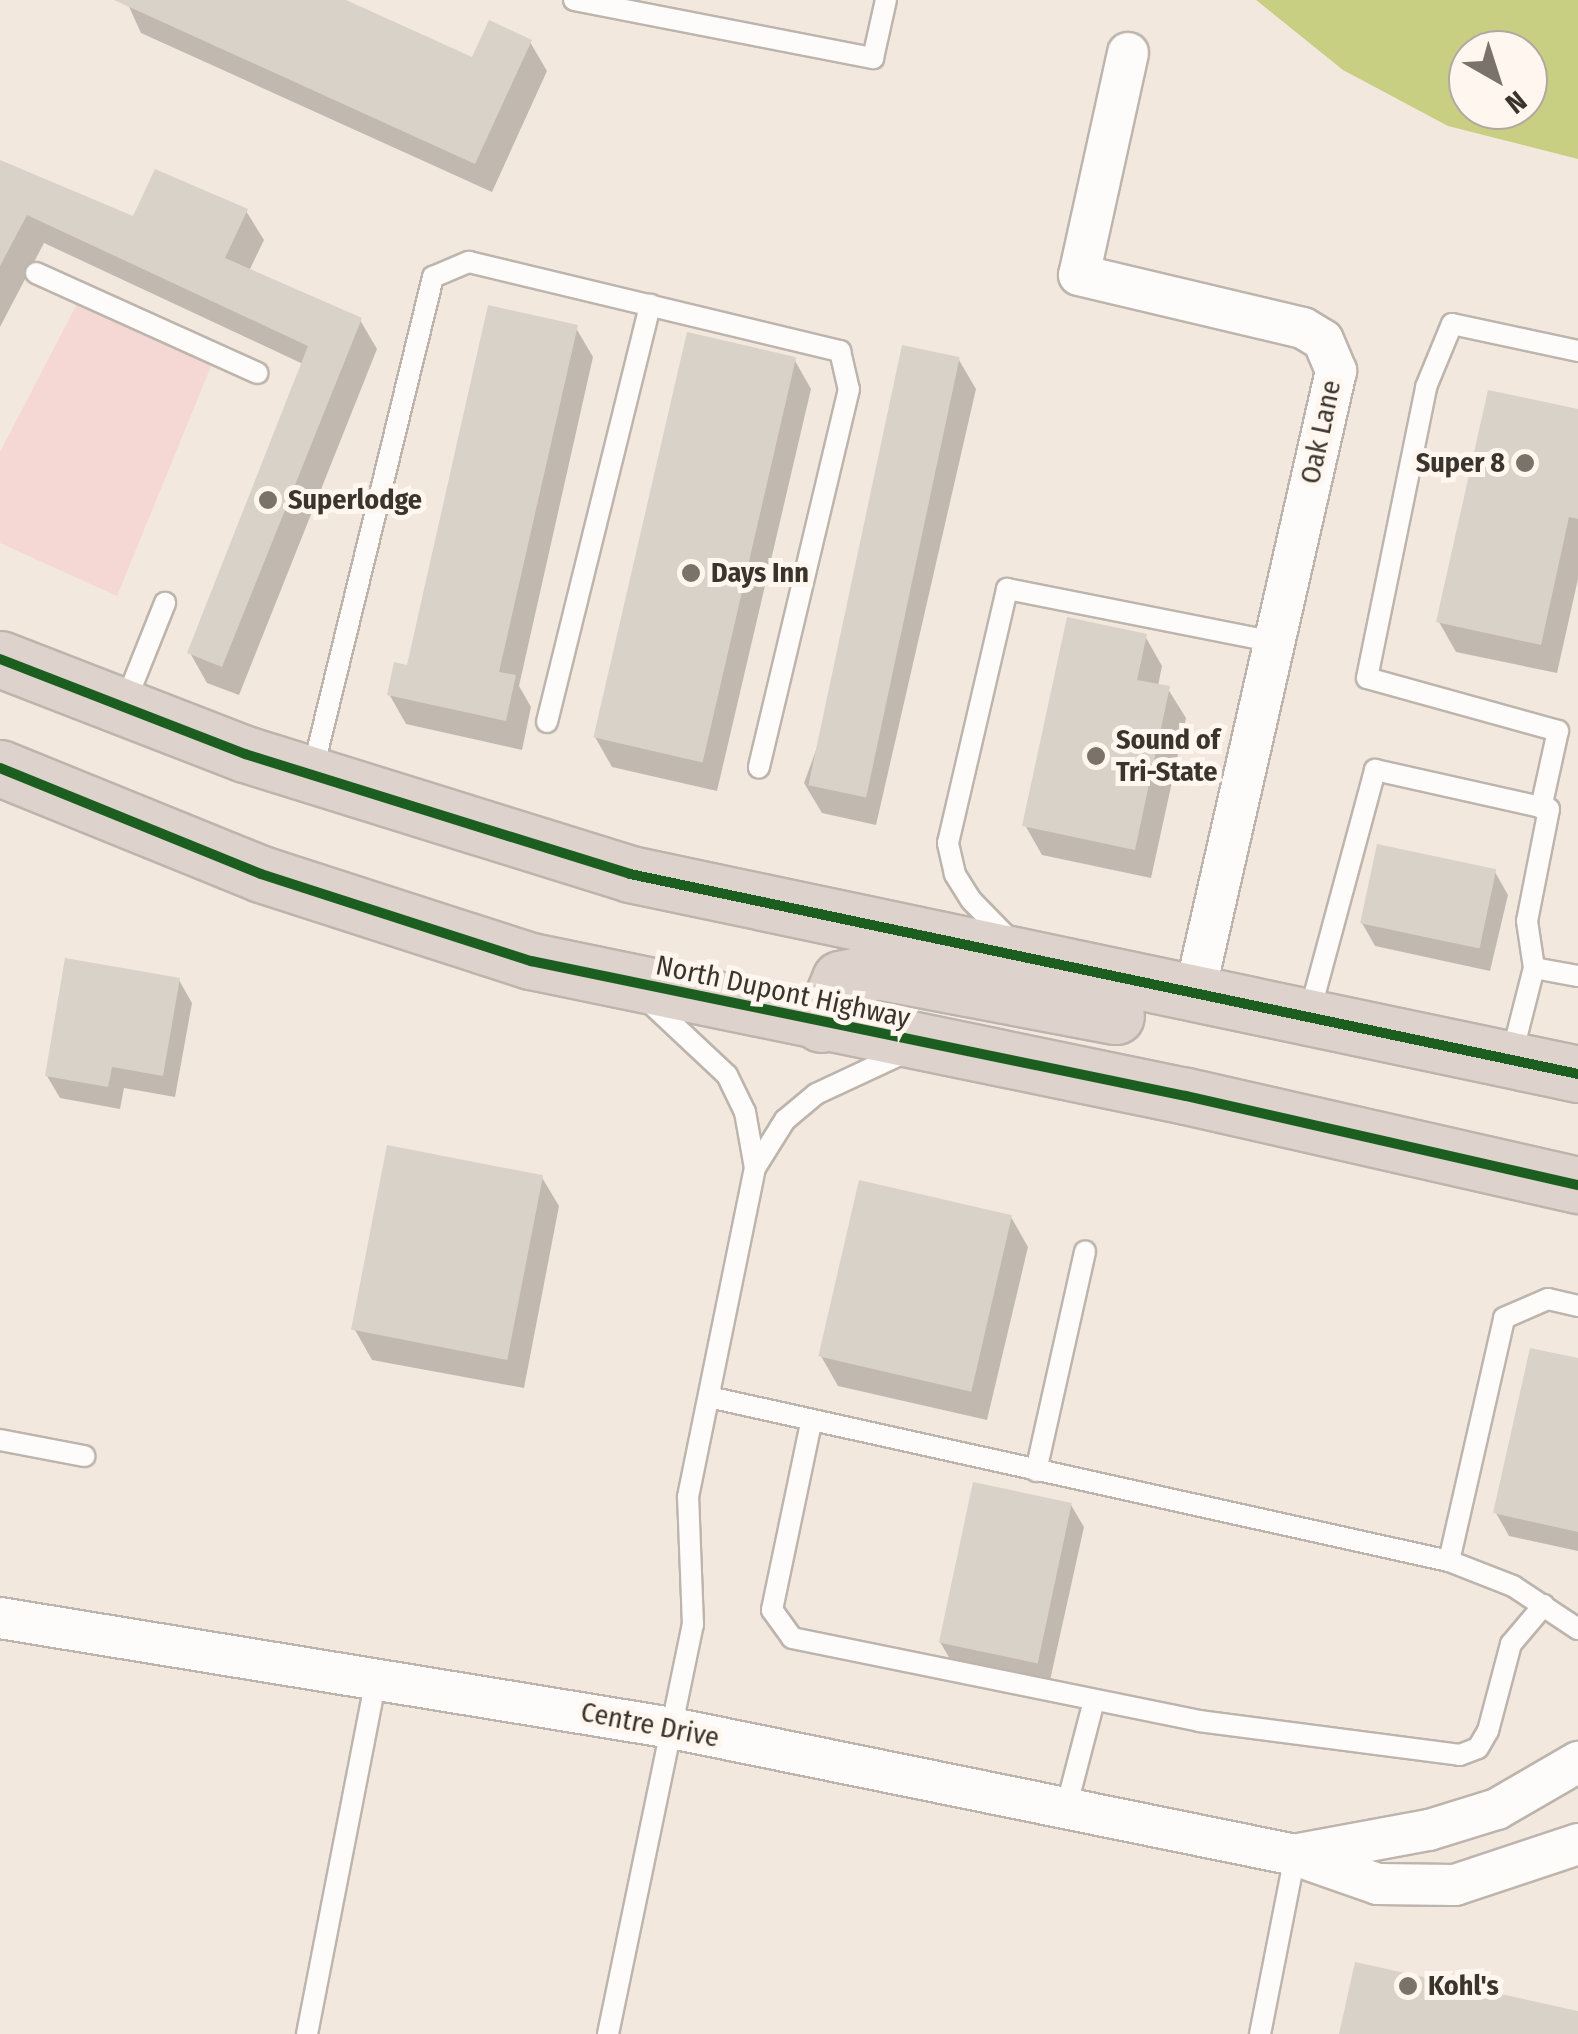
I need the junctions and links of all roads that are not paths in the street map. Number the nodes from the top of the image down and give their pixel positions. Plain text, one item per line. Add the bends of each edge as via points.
1 (574, 0) edge
2 (886, 0) edge
3 (1128, 53) dead end
4 (36, 273) dead end
5 (650, 305) junction
6 (1578, 351) edge
7 (257, 373) dead end
8 (165, 603) dead end
9 (1274, 642) junction
10 (0, 659) edge
11 (122, 710) junction
12 (547, 722) dead end
13 (760, 767) dead end
14 (0, 768) edge
15 (312, 775) junction
16 (1541, 808) junction
17 (1029, 960) junction
18 (1534, 968) junction
19 (1578, 976) edge
20 (624, 981) junction
21 (1194, 996) junction
22 (1308, 1019) junction
23 (821, 1024) junction
24 (926, 1044) junction
25 (1511, 1060) junction
26 (1578, 1074) edge
27 (755, 1168) junction
28 (1578, 1185) edge
29 (1084, 1250) dead end
30 (1578, 1306) edge
31 (709, 1397) junction
32 (811, 1423) junction
33 (0, 1440) edge
34 (84, 1456) dead end
35 (1036, 1471) junction
36 (1449, 1561) junction
37 (1544, 1605) junction
38 (0, 1618) edge
39 (1576, 1624) edge
40 (377, 1675) junction
41 (1094, 1700) junction
42 (672, 1728) junction
43 (1578, 1762) edge
44 (1065, 1812) junction
45 (1578, 1844) edge
46 (1295, 1855) junction
47 (307, 2034) edge
48 (608, 2034) edge
49 (1260, 2034) edge

1 - 2 lane via 873,58
3 - 9 street, Oak Lane via 1078,275 1303,328 1332,354 1336,371
4 - 7 lane
5 - 12 lane
5 - 13 lane via 840,351 849,389
5 - 15 lane via 470,262 433,277
6 - 16 lane via 1452,324 1426,387 1368,678 1558,731
8 - 11 lane
9 - 17 lane via 1007,589 948,843 954,874 971,900
9 - 21 street, Oak Lane
10 - 11 highway
11 - 15 highway
14 - 20 highway, North Dupont Highway via 261,874 531,961
15 - 17 highway via 630,874
16 - 18 lane via 1549,810 1527,922
16 - 22 lane via 1375,770
17 - 21 highway
18 - 19 lane
18 - 25 lane
20 - 23 highway, North Dupont Highway
20 - 27 lane via 700,1044 727,1076 745,1112
21 - 22 highway
21 - 23 highway via 1133,1019 855,972 830,994
22 - 25 highway
23 - 24 highway, North Dupont Highway
24 - 27 lane via 816,1094 785,1120
24 - 28 highway, North Dupont Highway
25 - 26 highway
27 - 31 lane
29 - 35 lane
30 - 36 lane via 1548,1299 1504,1318
31 - 32 lane
31 - 42 lane via 688,1497 693,1625
32 - 35 lane
32 - 41 lane via 772,1610 778,1626 792,1638
33 - 34 lane
35 - 36 lane
36 - 37 lane
37 - 39 lane
37 - 41 lane via 1511,1644 1488,1731 1478,1748 1460,1755
38 - 40 street, Centre Drive
40 - 42 street, Centre Drive
40 - 47 lane
41 - 44 lane
42 - 44 street, Centre Drive
42 - 48 lane
43 - 46 street, Centre Drive via 1497,1810
44 - 46 street, Centre Drive
45 - 46 street, Centre Drive via 1500,1875 1417,1888 1378,1884
46 - 49 lane

